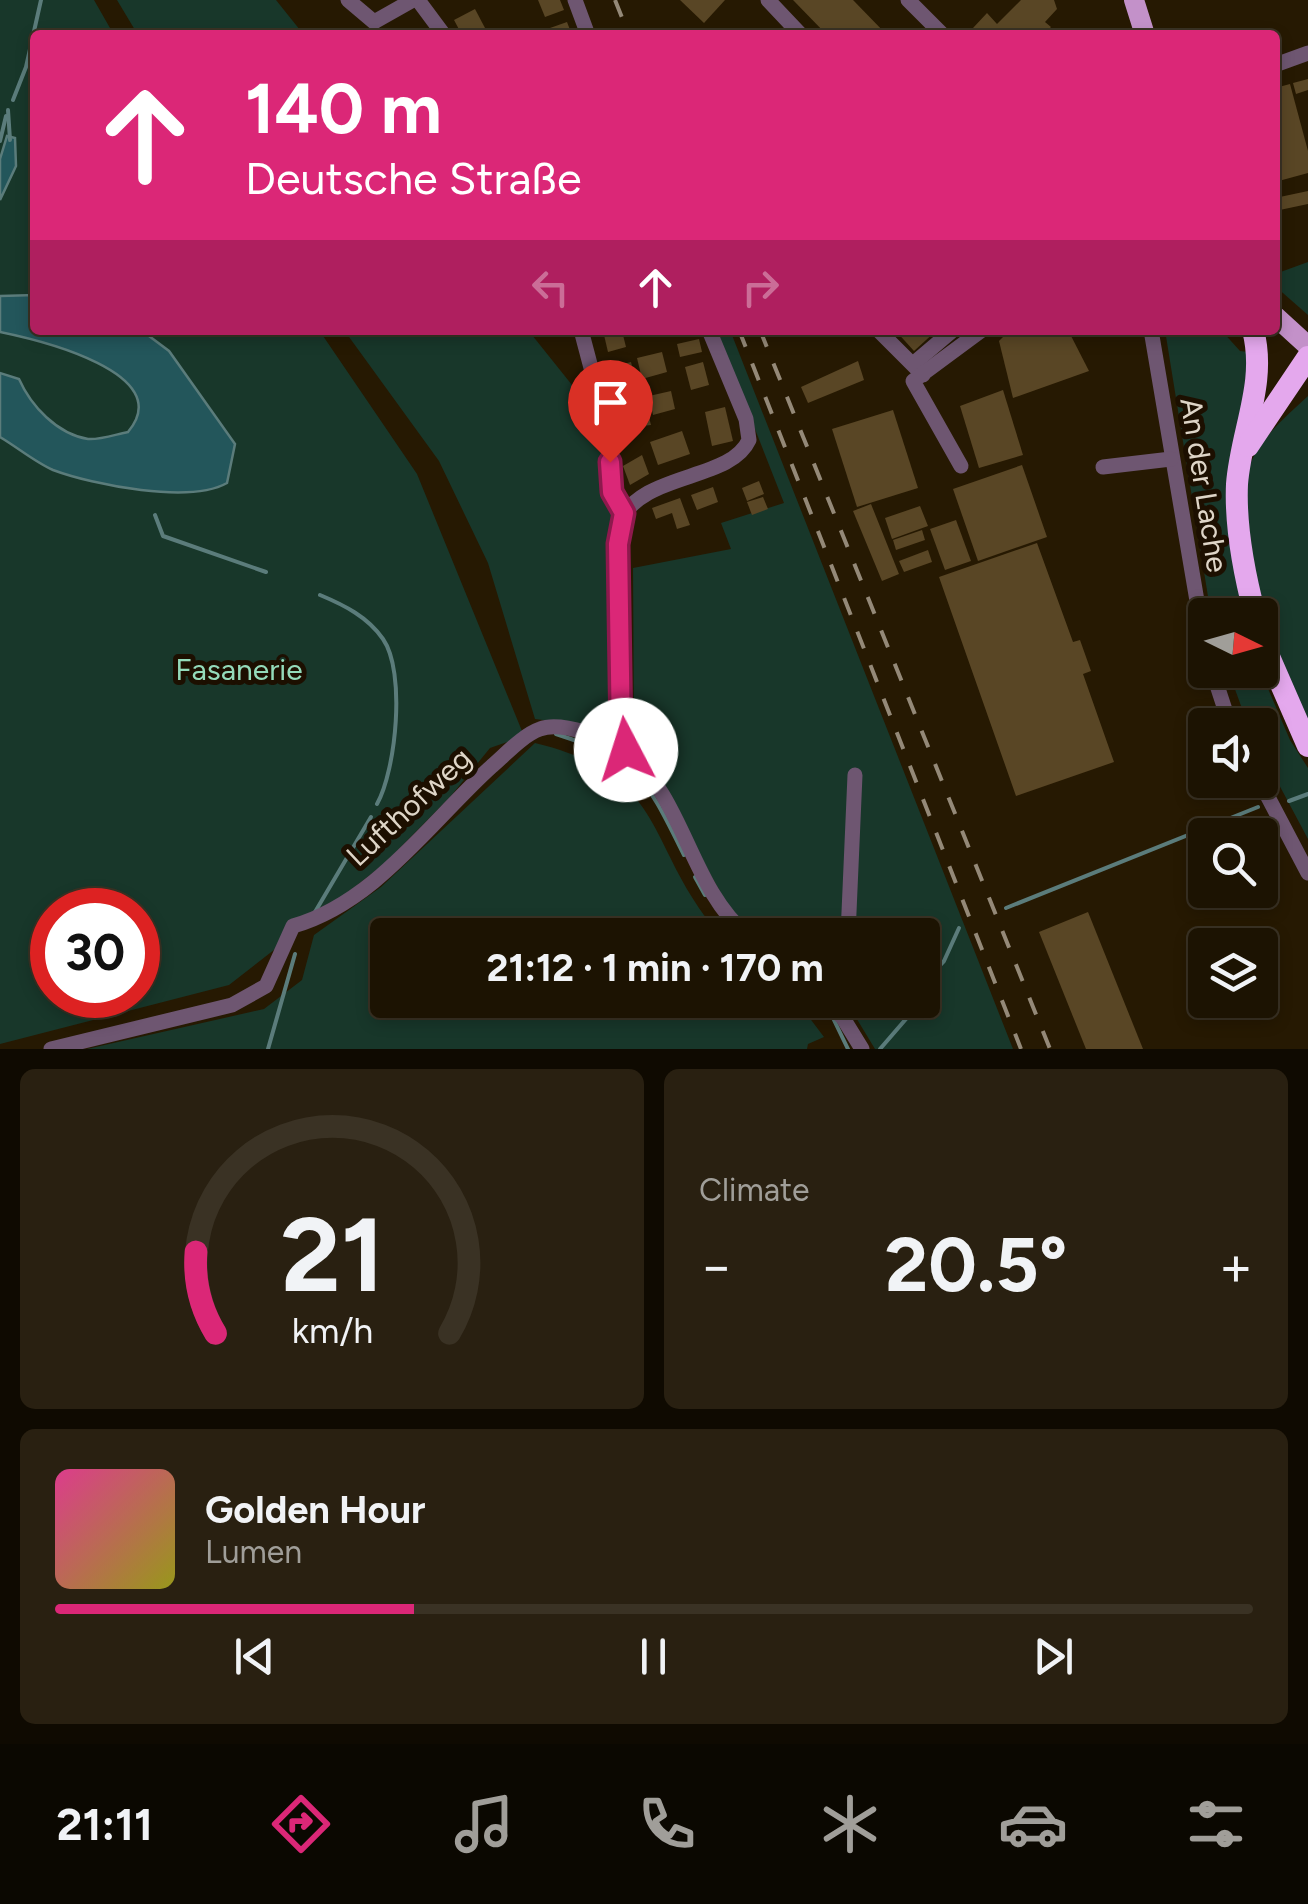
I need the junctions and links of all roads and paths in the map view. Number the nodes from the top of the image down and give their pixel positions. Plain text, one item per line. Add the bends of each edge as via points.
1 (348, 0) edge
2 (415, 0) edge
3 (575, 0) edge
4 (768, 0) edge
5 (908, 0) edge
6 (1134, 0) edge
7 (1145, 0) edge
8 (440, 30) edge
9 (586, 30) edge
10 (796, 30) edge
11 (938, 30) edge
12 (1143, 30) edge
13 (1154, 30) edge
14 (1308, 53) edge
15 (1280, 63) edge
16 (1280, 321) edge
17 (582, 335) edge
18 (711, 335) edge
19 (882, 335) edge
20 (964, 335) edge
21 (1152, 335) edge
22 (1254, 335) edge
23 (1308, 346) edge
24 (1308, 357) edge
25 (916, 373) junction
26 (1308, 376) edge
27 (1276, 406) junction
28 (1242, 458) junction
29 (1171, 459) junction
30 (961, 466) dead end
31 (1103, 467) dead end
32 (624, 513) junction
33 (1196, 598) edge
34 (1252, 598) edge
35 (1278, 677) edge
36 (1308, 746) edge
37 (623, 748) junction
38 (856, 775) dead end
39 (1268, 798) edge
40 (1308, 873) edge
41 (732, 918) edge
42 (849, 918) edge
43 (843, 1018) edge
44 (50, 1049) edge
45 (862, 1049) edge

1 - 2 street via 374,22
2 - 8 street
3 - 9 street
4 - 10 street
5 - 11 street
6 - 12 main road
7 - 13 main road
14 - 15 street
16 - 23 main road
17 - 32 street via 608,432 612,492
18 - 32 street via 746,419 746,447 642,496
19 - 25 street
20 - 25 street
21 - 29 street, An der Lache
22 - 28 highway via 1258,375
24 - 27 highway
25 - 30 street
26 - 27 highway
27 - 28 highway
28 - 34 highway via 1238,531
29 - 31 street
29 - 33 street, An der Lache
32 - 37 street via 618,544
35 - 36 highway
37 - 41 street via 658,789 715,899
37 - 44 street, Lufthofweg via 570,730 537,730 349,900 292,926 259,992
38 - 42 street
39 - 40 street
43 - 45 street

